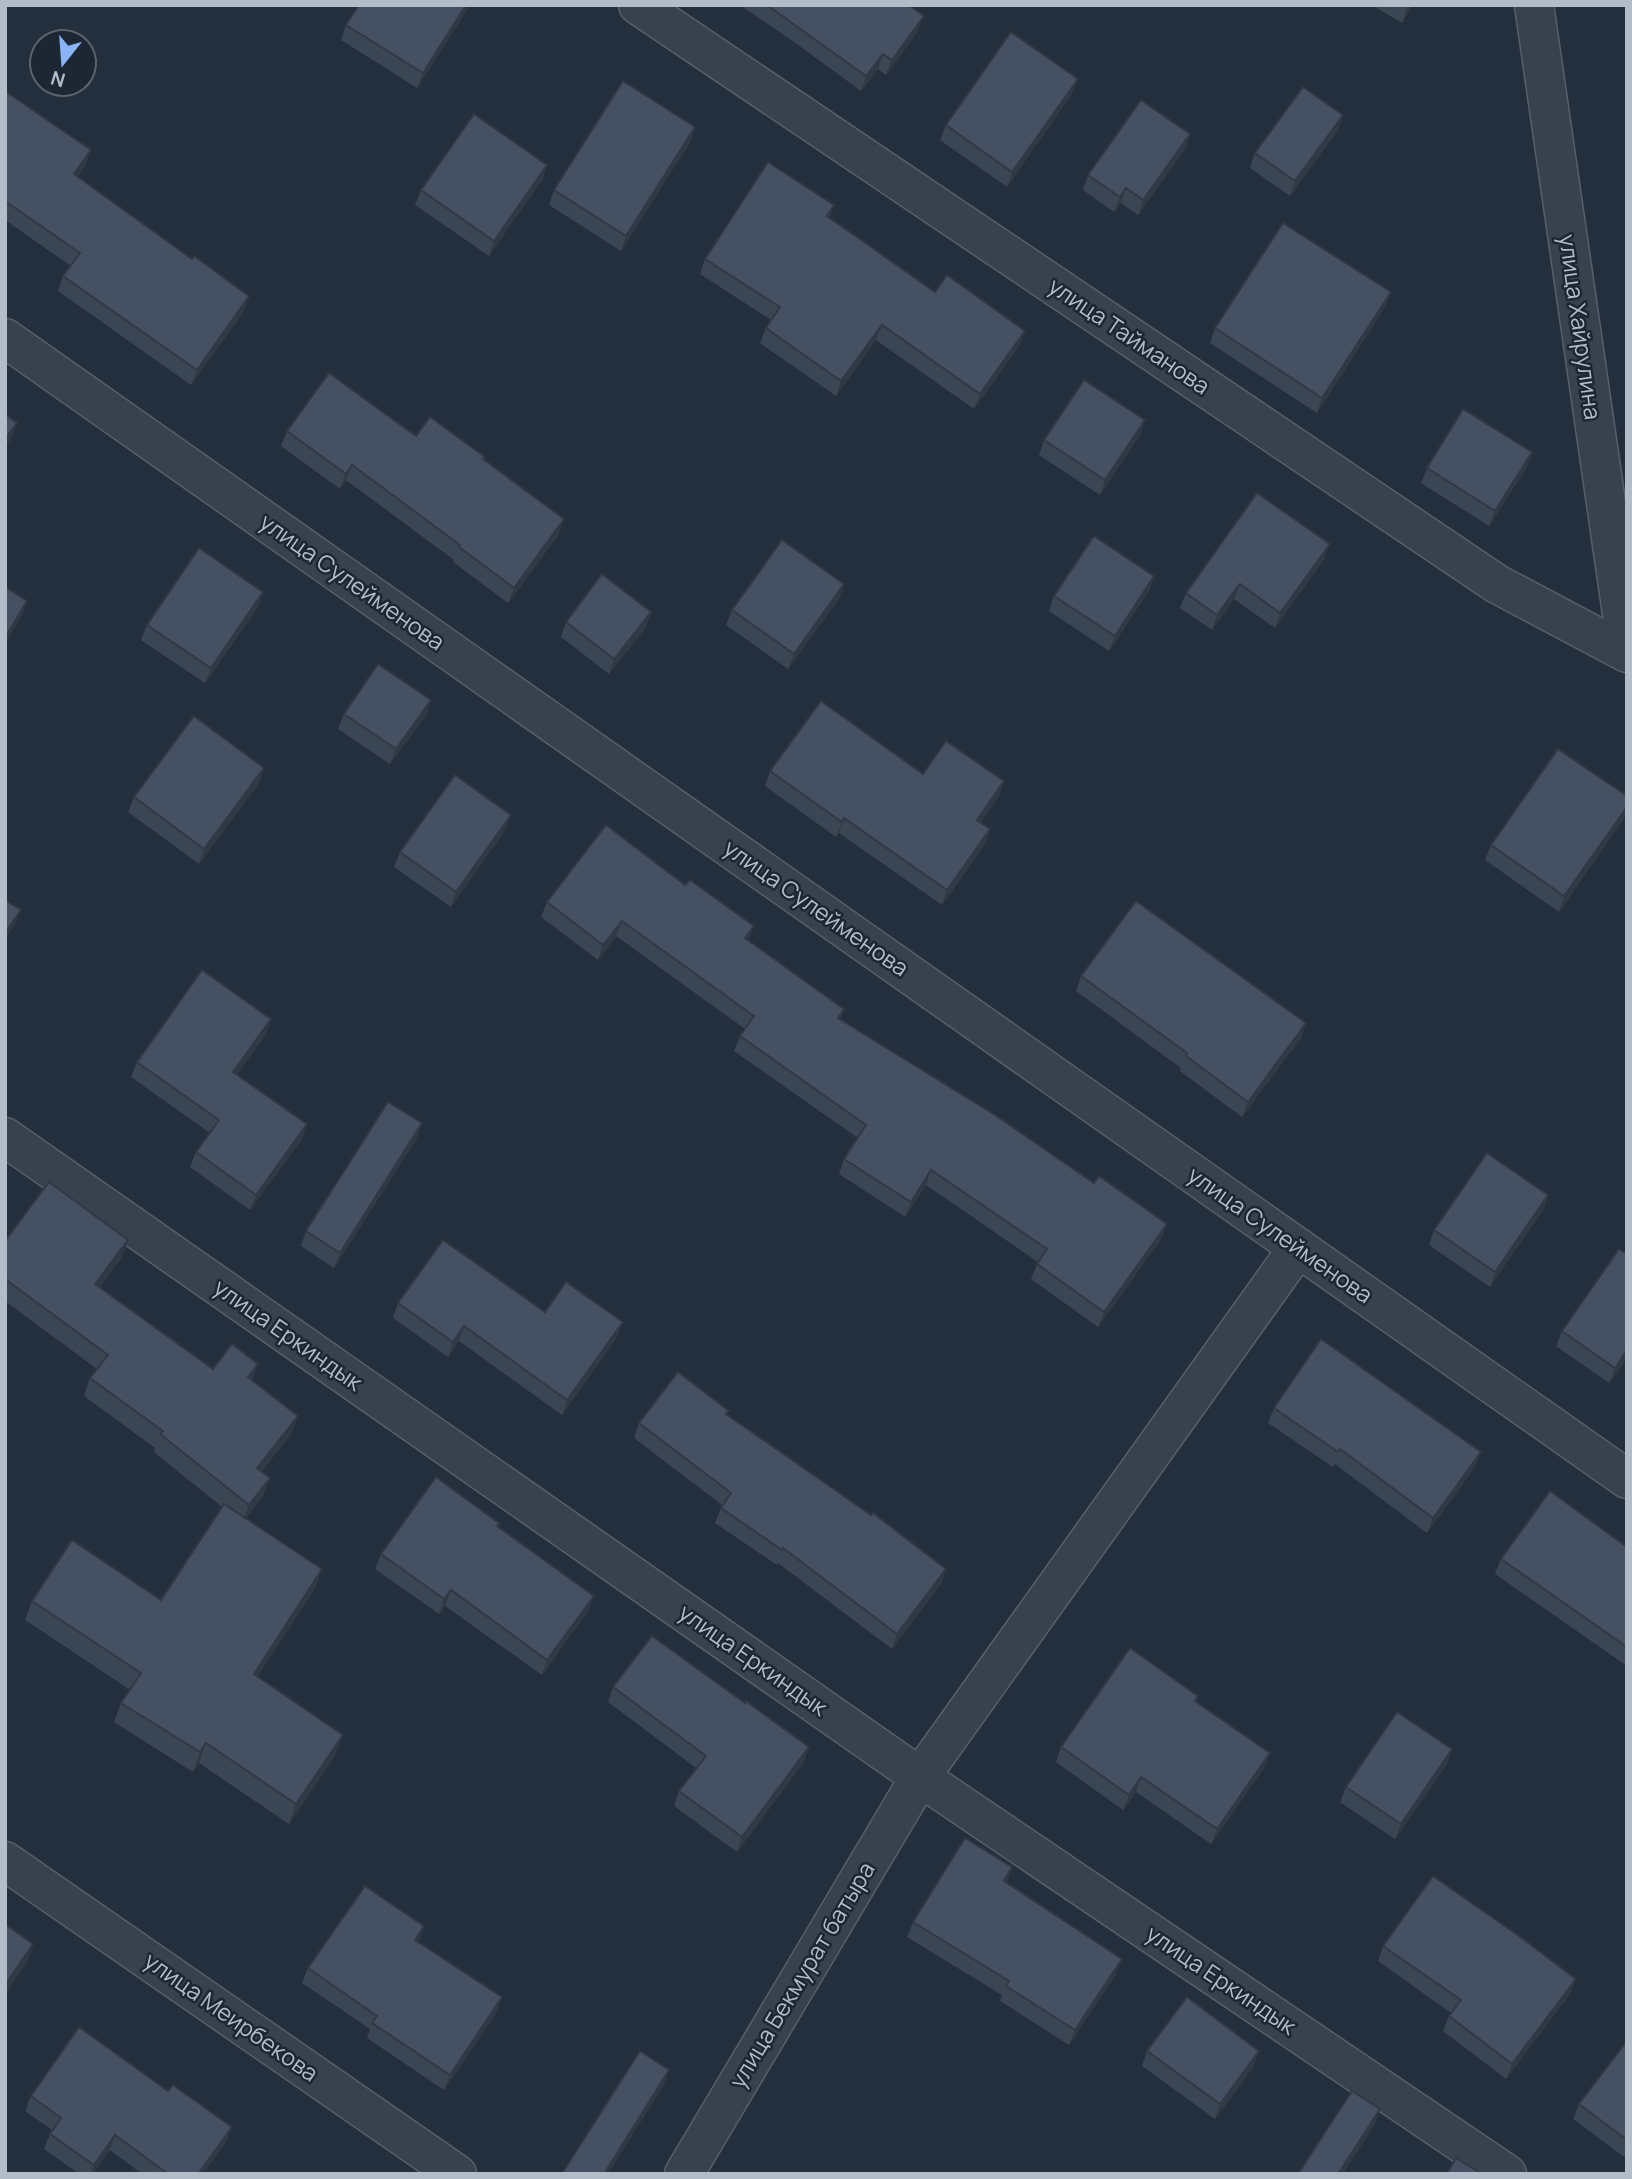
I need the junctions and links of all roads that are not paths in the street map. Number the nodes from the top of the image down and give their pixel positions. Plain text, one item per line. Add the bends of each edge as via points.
1 (638, 5) edge
2 (1534, 5) edge
3 (5, 338) edge
4 (1627, 648) edge
5 (1627, 653) edge
6 (5, 1137) edge
7 (1298, 1248) junction
8 (1627, 1479) edge
9 (920, 1777) junction
10 (5, 1861) edge
11 (457, 2174) edge
12 (684, 2174) edge
13 (1507, 2174) edge

1 - 5 street, улица Тайманова via 1497,584
2 - 4 street, улица Хайрулина
3 - 7 street, улица Сулейменова
6 - 9 street, улица Еркиндык
7 - 8 street, улица Сулейменова
7 - 9 street, улица Бекмурат батыра
9 - 12 street, улица Бекмурат батыра
9 - 13 street, улица Еркиндык
10 - 11 street, улица Меирбекова

